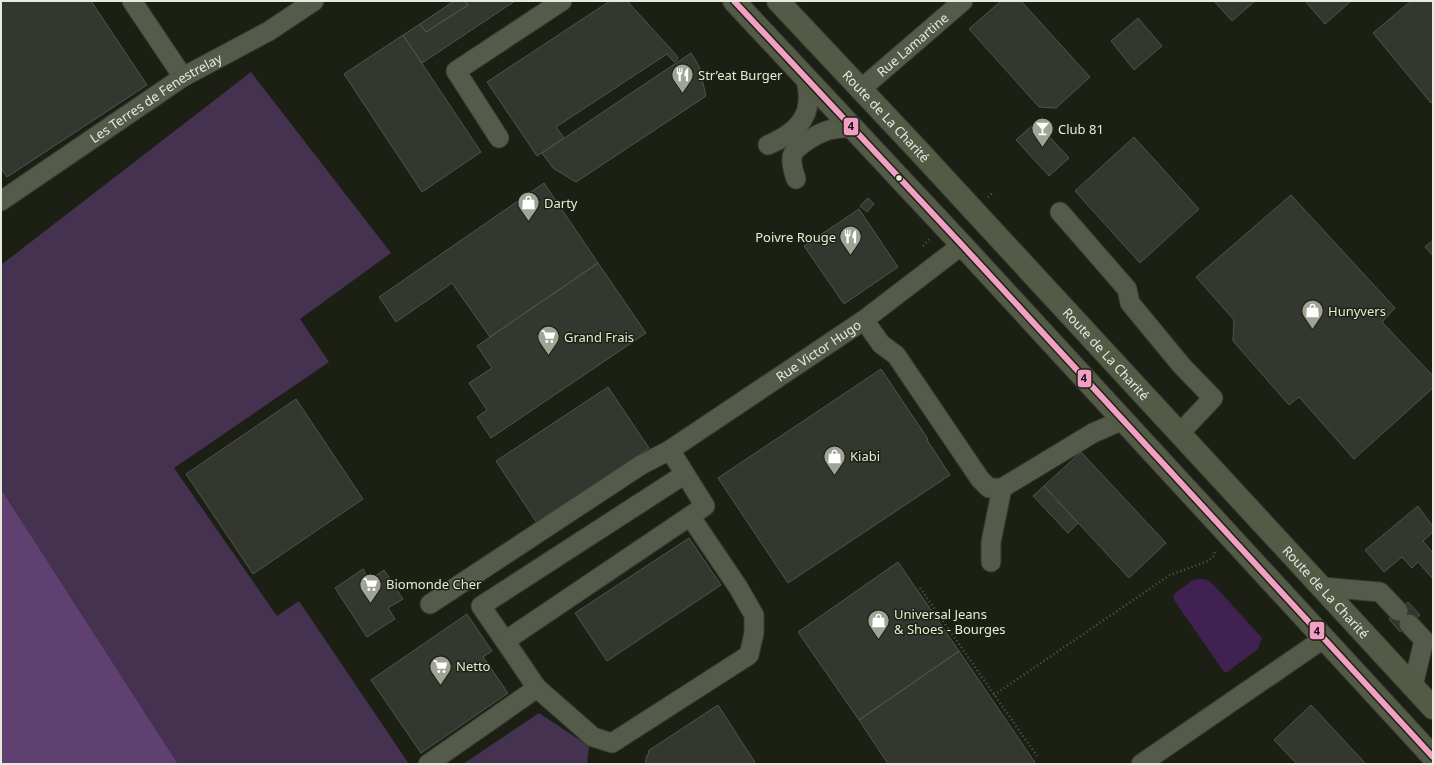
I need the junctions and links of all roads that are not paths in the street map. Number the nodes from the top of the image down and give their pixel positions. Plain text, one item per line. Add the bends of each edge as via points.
1 (132, 1) edge
2 (562, 1) edge
3 (734, 1) edge
4 (778, 1) edge
5 (964, 1) edge
6 (306, 3) edge
7 (182, 77) junction
8 (806, 77) junction
9 (861, 89) junction
10 (852, 128) junction
11 (499, 138) dead end
12 (768, 145) dead end
13 (796, 179) dead end
14 (1, 201) edge
15 (1060, 212) dead end
16 (962, 245) junction
17 (864, 320) junction
18 (1123, 420) junction
19 (1179, 434) junction
20 (670, 450) junction
21 (685, 474) junction
22 (1002, 488) junction
23 (690, 516) junction
24 (991, 562) dead end
25 (1322, 588) junction
26 (430, 604) dead end
27 (1323, 639) junction
28 (505, 641) junction
29 (1413, 686) junction
30 (537, 688) junction
31 (1431, 703) edge
32 (1433, 757) edge
33 (428, 764) edge
34 (1141, 764) edge

1 - 7 street
2 - 11 street via 456,71
3 - 8 main road
4 - 9 main road, Route de La Charité
5 - 9 street, Rue Lamartine
6 - 7 street, Les Terres de Fenestrelay via 269,31
7 - 14 street, Les Terres de Fenestrelay
8 - 10 main road
8 - 12 street via 809,100 802,121 786,136
9 - 19 main road, Route de La Charité
10 - 13 street via 828,130 797,149 792,156
10 - 16 main road
15 - 19 street via 1127,289 1130,303 1182,366 1213,398
16 - 17 street, Rue Victor Hugo
16 - 18 main road
17 - 20 street, Rue Victor Hugo
17 - 22 street via 881,344 896,356 980,479 989,488
18 - 22 street via 1093,433
18 - 27 main road
19 - 25 main road, Route de La Charité
20 - 21 street
20 - 26 street, Rue Victor Hugo via 640,465
21 - 23 street via 705,506
21 - 28 street via 481,606
22 - 24 street via 991,542
23 - 28 street
23 - 30 street via 754,615 754,633 748,655 612,743 593,737
25 - 29 main road, Route de La Charité
25 - 29 street via 1380,592 1424,640
27 - 32 main road
27 - 34 street
28 - 30 street
29 - 31 main road, Route de La Charité
30 - 33 street

